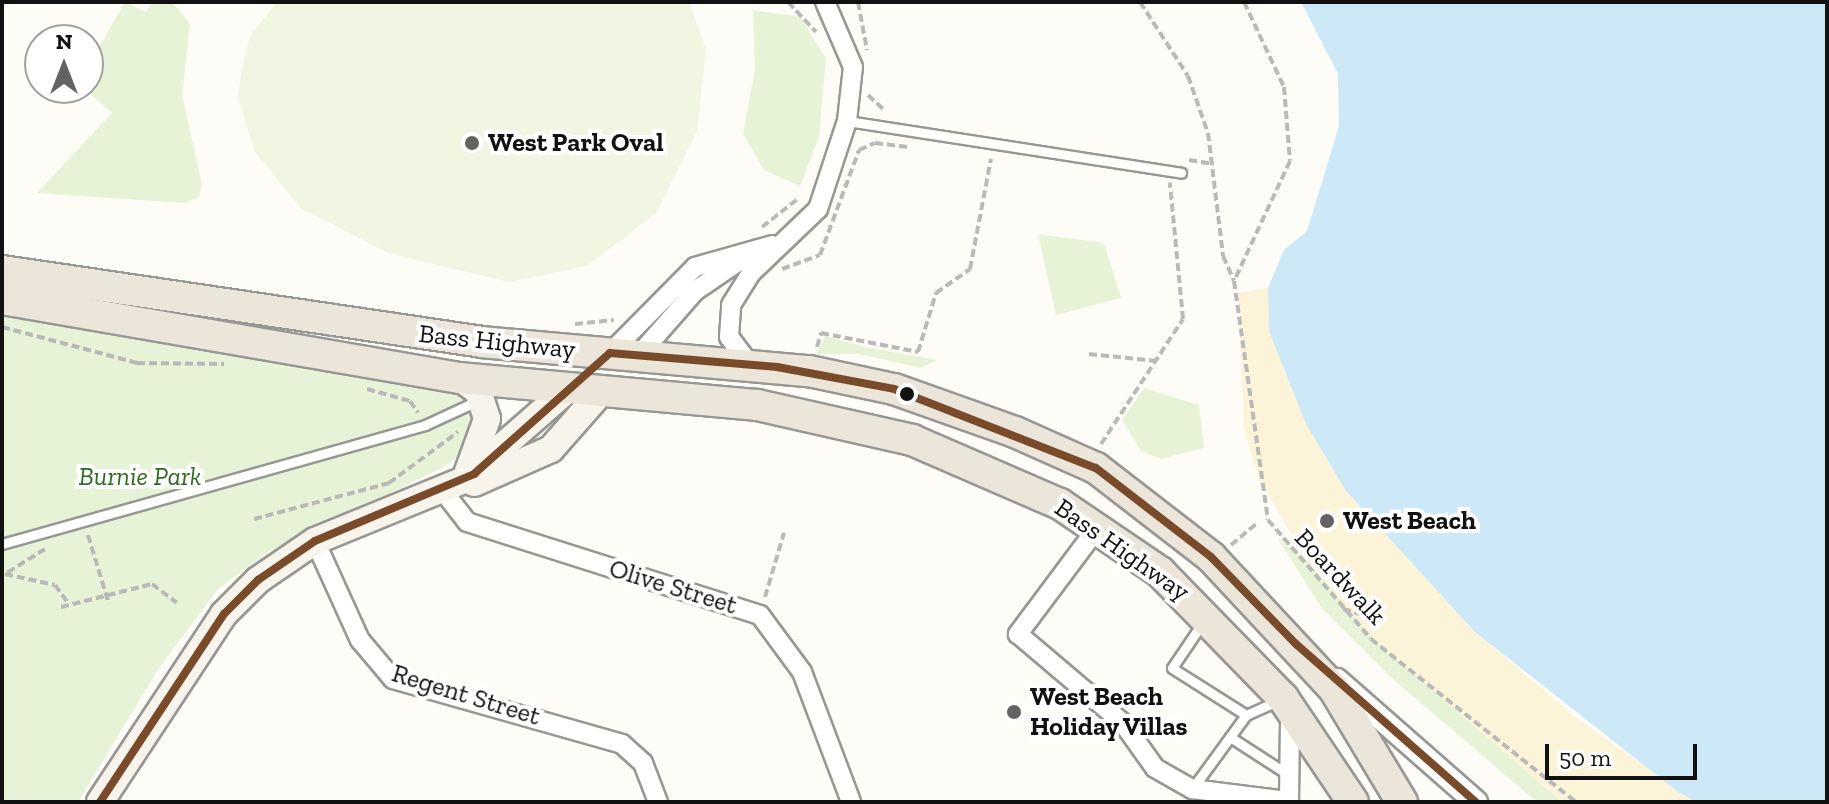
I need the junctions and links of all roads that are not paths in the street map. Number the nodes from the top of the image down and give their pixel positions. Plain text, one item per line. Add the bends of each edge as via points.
1 (825, 2) edge
2 (847, 121) junction
3 (1181, 173) dead end
4 (780, 241) junction
5 (2, 271) edge
6 (2, 299) edge
7 (625, 354) junction
8 (751, 366) junction
9 (460, 378) junction
10 (568, 389) junction
11 (601, 392) junction
12 (485, 409) junction
13 (454, 486) junction
14 (1098, 527) junction
15 (315, 541) junction
16 (2, 544) edge
17 (1208, 613) junction
18 (1297, 645) junction
19 (1283, 698) junction
20 (1246, 715) junction
21 (1230, 737) junction
22 (1292, 777) junction
23 (1192, 789) junction
24 (100, 802) edge
25 (658, 802) edge
26 (851, 802) edge
27 (1289, 802) edge
28 (1353, 802) edge
29 (1402, 802) edge
30 (1476, 802) edge

1 - 2 street via 853,67
2 - 3 lane
2 - 4 street via 824,199
4 - 7 street via 695,291
4 - 7 street via 695,267
4 - 8 street via 731,305 729,337
5 - 7 highway, Bass Highway via 295,319
6 - 9 highway, Bass Highway
7 - 8 highway, Bass Highway
7 - 10 highway
7 - 11 highway
8 - 18 highway, Bass Highway via 894,389 1015,432 1096,468 1211,557
9 - 10 highway, Bass Highway
9 - 12 main road
10 - 11 highway, Bass Highway
10 - 13 main road
11 - 13 main road via 551,449
11 - 14 highway, Bass Highway via 757,405 870,428 981,466
12 - 13 main road
12 - 16 lane
13 - 15 main road
13 - 26 street, Olive Street via 467,522 760,615 782,635 802,672
14 - 17 highway, Bass Highway
14 - 23 street via 1018,634 1123,723 1155,768
15 - 24 main road via 288,554 224,614
15 - 25 street, Regent Street via 367,652 393,679 622,744 643,763
17 - 19 highway, Bass Highway
17 - 20 lane via 1172,668
18 - 29 highway, Bass Highway via 1355,719
18 - 30 street
19 - 20 lane
19 - 22 street
19 - 28 highway, Bass Highway
20 - 21 lane
21 - 22 lane
21 - 23 lane
22 - 27 street
23 - 27 street

